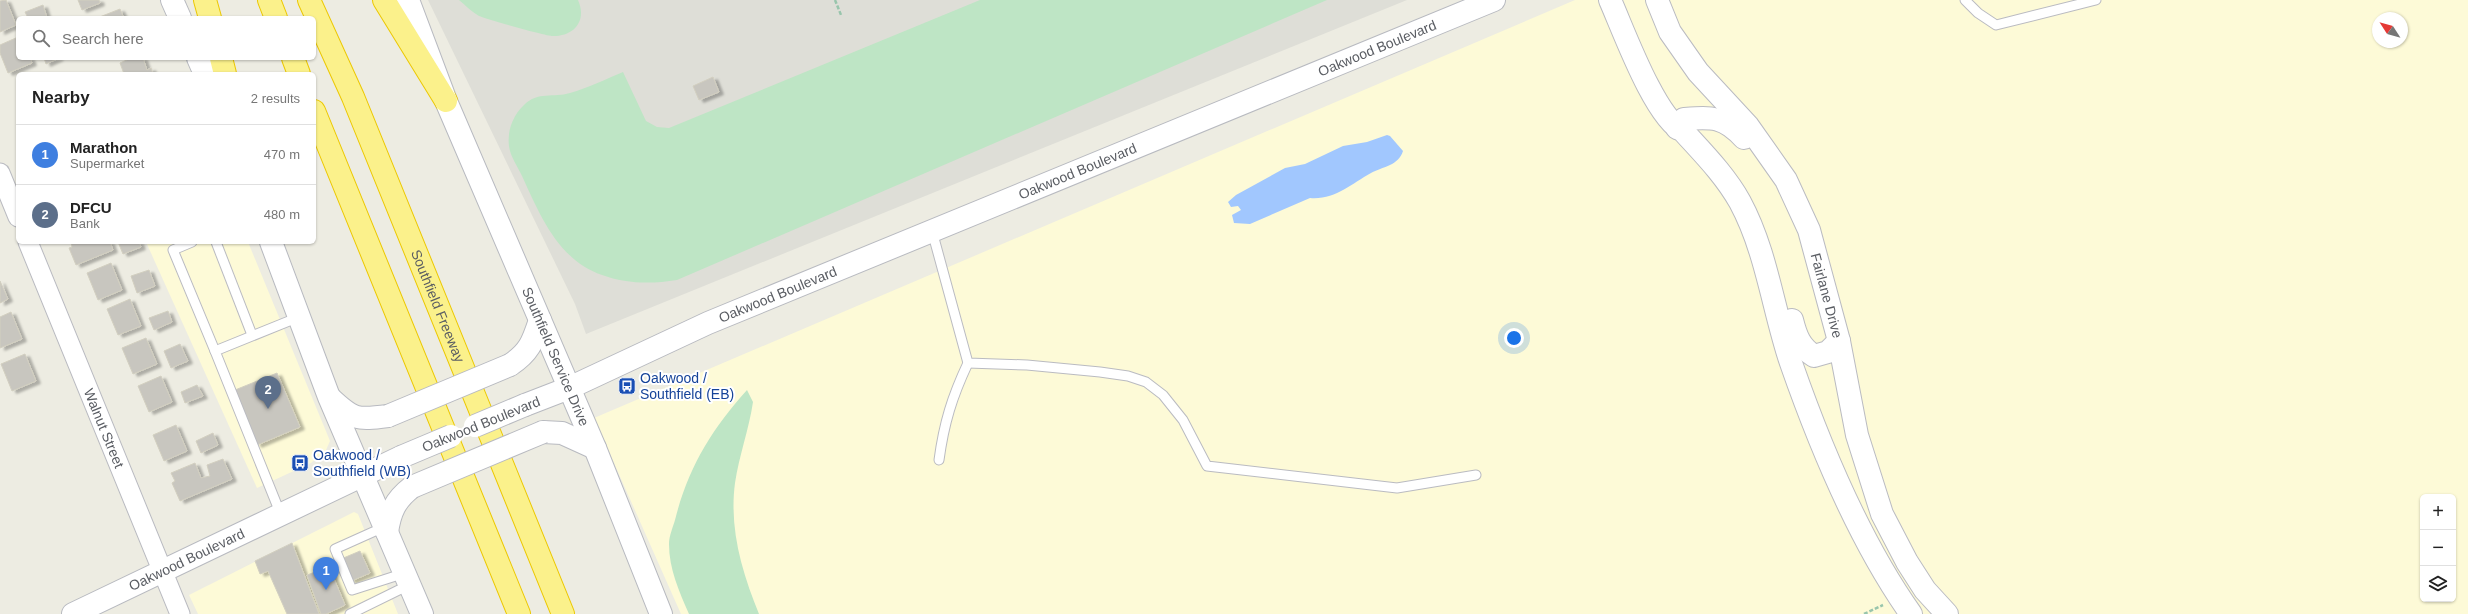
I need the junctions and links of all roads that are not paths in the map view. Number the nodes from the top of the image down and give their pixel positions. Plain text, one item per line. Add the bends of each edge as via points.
1 (172, 0) edge
2 (205, 0) edge
3 (269, 0) edge
4 (309, 0) edge
5 (384, 0) edge
6 (408, 0) edge
7 (1494, 0) edge
8 (1610, 0) edge
9 (1657, 0) edge
10 (1965, 0) edge
11 (2096, 0) edge
12 (179, 16) edge
13 (209, 16) edge
14 (275, 16) edge
15 (199, 60) edge
16 (222, 60) edge
17 (294, 60) edge
18 (204, 72) edge
19 (224, 72) edge
20 (298, 72) edge
21 (446, 101) junction
22 (316, 116) edge
23 (1676, 128) junction
24 (0, 173) edge
25 (16, 212) edge
26 (1809, 230) junction
27 (932, 231) junction
28 (1757, 242) junction
29 (29, 244) edge
30 (187, 244) edge
31 (217, 244) edge
32 (272, 244) edge
33 (299, 317) junction
34 (540, 320) junction
35 (252, 335) junction
36 (1839, 341) junction
37 (215, 351) junction
38 (968, 363) junction
39 (569, 388) junction
40 (329, 398) junction
41 (595, 448) junction
42 (939, 460) dead end
43 (1476, 475) dead end
44 (362, 476) junction
45 (281, 515) junction
46 (385, 530) junction
47 (163, 572) junction
48 (407, 579) junction
49 (73, 614) edge
50 (180, 614) edge
51 (350, 614) edge
52 (422, 614) edge
53 (519, 614) edge
54 (563, 614) edge
55 (661, 614) edge
56 (1911, 614) edge
57 (1947, 614) edge

1 - 12 main road
2 - 13 highway
3 - 14 highway
4 - 54 highway, Southfield Freeway via 353,97
5 - 21 highway
6 - 21 main road, Southfield Service Drive
7 - 27 main road, Oakwood Boulevard
8 - 23 main road via 1639,71
9 - 26 main road, Fairlane Drive via 1670,32 1698,72 1748,126 1767,151 1786,180
10 - 11 lane via 1996,26
15 - 18 main road
16 - 19 highway
17 - 20 highway
21 - 34 main road, Southfield Service Drive
22 - 53 highway
23 - 26 main road via 1684,119 1710,118 1723,120 1734,127 1762,162 1786,201
23 - 28 main road via 1683,131 1720,172 1740,202
24 - 25 street
26 - 36 main road, Fairlane Drive
27 - 38 lane
27 - 39 main road, Oakwood Boulevard via 708,323
28 - 36 main road via 1777,265 1796,335 1804,349 1814,356 1828,352
28 - 56 main road via 1791,363 1818,432 1847,501 1874,554
29 - 47 street, Walnut Street
30 - 37 lane via 172,250
31 - 35 lane
32 - 33 main road
33 - 35 lane
33 - 40 main road
34 - 39 main road, Southfield Service Drive
34 - 40 main road, bridge via 534,340 524,355 510,365 388,416 361,420 344,411
35 - 37 lane
36 - 57 main road, Fairlane Drive via 1857,435 1882,514 1925,590
37 - 45 lane
38 - 42 lane via 952,398 943,427
38 - 43 lane via 1100,372 1128,376 1146,382 1162,395 1183,420 1207,466 1397,488
39 - 41 main road, Southfield Service Drive
39 - 44 main road, Oakwood Boulevard, bridge via 401,457
40 - 44 main road
41 - 46 main road, bridge via 562,433 543,432 412,487 399,497 390,512
41 - 55 main road, Southfield Service Drive
44 - 45 main road, Oakwood Boulevard
44 - 46 main road
45 - 47 main road, Oakwood Boulevard
46 - 48 main road
46 - 48 lane via 335,549 352,590
47 - 49 main road, Oakwood Boulevard
47 - 50 street, Walnut Street
48 - 51 lane
48 - 52 main road

